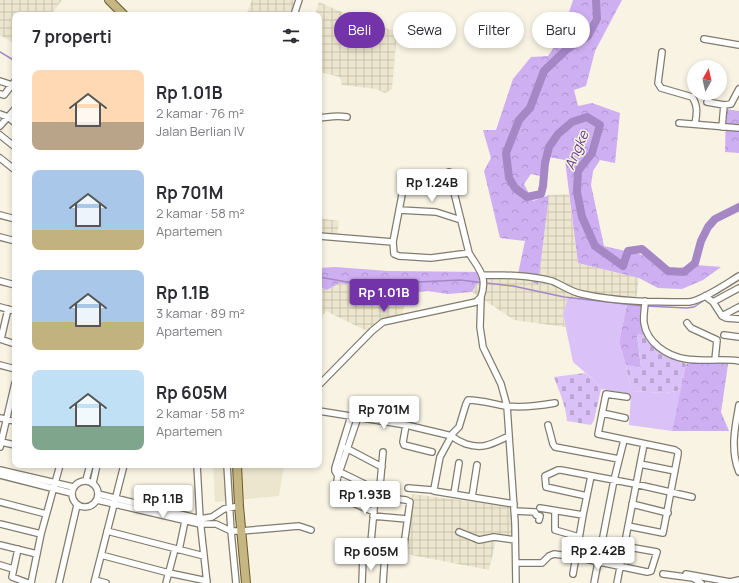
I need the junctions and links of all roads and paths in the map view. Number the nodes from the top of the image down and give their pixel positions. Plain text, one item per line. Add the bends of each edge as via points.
1 (109, 0) edge
2 (298, 0) edge
3 (121, 12) edge
4 (295, 12) edge
5 (704, 39) dead end
6 (739, 45) edge
7 (662, 52) dead end
8 (0, 81) edge
9 (12, 83) edge
10 (12, 84) edge
11 (739, 89) edge
12 (0, 94) edge
13 (708, 100) edge
14 (724, 105) junction
15 (12, 112) edge
16 (0, 114) edge
17 (8, 117) junction
18 (347, 117) dead end
19 (322, 118) edge
20 (12, 120) edge
21 (679, 123) dead end
22 (695, 124) junction
23 (0, 126) edge
24 (722, 127) junction
25 (739, 128) edge
26 (0, 135) edge
27 (12, 145) edge
28 (0, 158) edge
29 (12, 168) edge
30 (449, 172) dead end
31 (405, 179) dead end
32 (399, 210) junction
33 (0, 215) edge
34 (12, 218) edge
35 (461, 220) junction
36 (322, 236) edge
37 (0, 237) edge
38 (12, 240) edge
39 (393, 242) junction
40 (469, 253) junction
41 (739, 276) edge
42 (483, 277) junction
43 (0, 281) edge
44 (12, 284) edge
45 (739, 288) edge
46 (481, 297) junction
47 (708, 298) junction
48 (645, 303) junction
49 (0, 307) edge
50 (739, 307) edge
51 (8, 309) junction
52 (12, 310) edge
53 (722, 316) junction
54 (739, 319) edge
55 (687, 323) dead end
56 (724, 335) dead end
57 (739, 337) edge
58 (0, 339) edge
59 (12, 343) edge
60 (715, 360) junction
61 (739, 361) edge
62 (0, 365) edge
63 (12, 368) edge
64 (322, 382) edge
65 (627, 397) dead end
66 (12, 398) edge
67 (555, 403) dead end
68 (739, 405) edge
69 (507, 406) junction
70 (322, 411) edge
71 (602, 413) junction
72 (351, 416) junction
73 (358, 417) junction
74 (3, 418) edge
75 (625, 418) dead end
76 (406, 425) junction
77 (548, 425) dead end
78 (452, 436) junction
79 (509, 436) junction
80 (624, 440) junction
81 (0, 444) edge
82 (644, 444) junction
83 (12, 445) edge
84 (345, 448) junction
85 (383, 452) dead end
86 (432, 452) dead end
87 (619, 459) junction
88 (442, 460) dead end
89 (459, 463) dead end
90 (640, 464) junction
91 (477, 465) dead end
92 (382, 467) junction
93 (59, 468) edge
94 (89, 468) edge
95 (96, 468) edge
96 (123, 468) edge
97 (197, 468) edge
98 (227, 468) edge
99 (237, 468) edge
100 (0, 470) edge
101 (675, 471) junction
102 (227, 472) junction
103 (739, 472) edge
104 (238, 474) junction
105 (339, 474) junction
106 (0, 475) edge
107 (591, 476) junction
108 (86, 480) junction
109 (614, 480) junction
110 (93, 483) junction
111 (636, 484) junction
112 (54, 486) junction
113 (408, 488) dead end
114 (72, 490) junction
115 (672, 492) junction
116 (98, 494) junction
117 (379, 494) junction
118 (454, 494) junction
119 (587, 496) junction
120 (472, 497) junction
121 (692, 497) dead end
122 (97, 500) junction
123 (115, 501) junction
124 (0, 502) edge
125 (514, 504) junction
126 (632, 504) junction
127 (78, 505) junction
128 (239, 506) junction
129 (229, 508) junction
130 (540, 508) dead end
131 (514, 510) junction
132 (555, 511) junction
133 (668, 513) junction
134 (46, 514) junction
135 (374, 514) junction
136 (583, 515) junction
137 (407, 518) junction
138 (539, 520) dead end
139 (185, 521) junction
140 (200, 521) junction
141 (0, 524) edge
142 (628, 526) junction
143 (311, 530) dead end
144 (107, 531) junction
145 (231, 531) junction
146 (241, 531) junction
147 (459, 532) dead end
148 (41, 534) junction
149 (579, 537) junction
150 (515, 540) junction
151 (0, 545) edge
152 (623, 546) junction
153 (177, 549) junction
154 (18, 550) junction
155 (370, 553) junction
156 (37, 554) junction
157 (385, 554) junction
158 (101, 555) junction
159 (204, 556) junction
160 (576, 558) junction
161 (598, 562) junction
162 (516, 563) junction
163 (0, 565) edge
164 (619, 567) junction
165 (13, 569) junction
166 (169, 573) junction
167 (573, 574) dead end
168 (664, 574) dead end
169 (686, 574) dead end
170 (188, 577) junction
171 (739, 580) edge
172 (94, 582) edge
173 (205, 582) edge
174 (729, 582) edge
175 (30, 583) edge
176 (59, 583) edge
177 (106, 583) edge
178 (166, 583) edge
179 (187, 583) edge
180 (236, 583) edge
181 (246, 583) edge
182 (362, 583) edge
183 (382, 583) edge
184 (516, 583) edge
185 (594, 583) edge
186 (617, 583) edge
187 (701, 583) edge

1 - 3 main road
2 - 4 street
5 - 6 street
7 - 22 street via 658,83 661,88 692,97 697,111
8 - 9 street
10 - 12 street via 4,94
11 - 14 street via 731,104
13 - 14 street via 707,102
14 - 24 street
15 - 17 street
16 - 17 street
17 - 20 street
17 - 23 street
18 - 19 street via 335,115
21 - 22 street
22 - 24 street
24 - 25 street
26 - 27 street
28 - 29 street
30 - 35 street
31 - 32 street
32 - 35 street via 436,212
32 - 39 street
33 - 34 street
35 - 40 street
36 - 39 street
37 - 38 street
39 - 40 street via 394,254 400,256 437,258
40 - 42 street
41 - 47 street
42 - 46 street
42 - 48 street via 503,275 537,278 584,295
43 - 44 street
45 - 47 street
46 - 64 street via 476,302 383,322
46 - 69 street via 480,327 483,347 501,384
47 - 48 street via 689,302
47 - 53 street
48 - 60 street via 646,331 657,346 685,359
49 - 51 street
50 - 53 street
51 - 52 street
51 - 58 street
53 - 54 street
55 - 60 street via 691,328 717,340
56 - 57 street
58 - 59 street
60 - 61 street
62 - 63 street
65 - 71 street via 606,394
66 - 74 street
67 - 69 street via 532,407
68 - 103 street via 734,447
69 - 78 street via 468,400 459,427
69 - 79 street
70 - 72 street
71 - 75 street
71 - 80 street via 598,434
72 - 73 street
72 - 84 street
73 - 76 street
73 - 84 street
74 - 81 street
76 - 78 street
76 - 86 street via 404,446
77 - 87 street via 555,447
78 - 79 street via 479,447
78 - 113 street via 440,458 434,489
79 - 125 street
80 - 82 street
80 - 87 street
81 - 83 street
82 - 90 street
82 - 101 street via 677,451
84 - 92 street
84 - 105 street via 335,468
85 - 92 street
87 - 109 street
88 - 118 street via 436,491
89 - 118 street
90 - 101 street
90 - 111 street
91 - 120 street
92 - 117 street
93 - 112 street
94 - 108 street
95 - 110 street
96 - 123 street
97 - 140 street
98 - 102 street
99 - 104 main road
100 - 112 street
101 - 115 street
102 - 104 street
102 - 129 street
104 - 128 main road
105 - 117 street
105 - 135 street via 335,495
106 - 112 street
107 - 109 street
107 - 119 street
107 - 119 street via 560,470 545,476 546,487
108 - 110 street
108 - 114 street via 80,481
109 - 111 street
109 - 161 street
110 - 116 street
111 - 115 street
111 - 126 street
112 - 114 street
112 - 134 street
114 - 127 street via 73,500
115 - 121 street
115 - 133 street
116 - 122 street
116 - 123 street
117 - 135 street via 375,498
117 - 137 street via 408,500 410,502
118 - 120 street
119 - 136 street
120 - 125 street
122 - 123 street
122 - 127 street via 87,507
123 - 139 street
123 - 140 street
123 - 144 street
124 - 134 street
125 - 131 street
126 - 133 street
126 - 142 street
127 - 176 street
128 - 129 street
128 - 146 main road
129 - 140 street
129 - 145 street
130 - 132 street
131 - 138 street via 535,512 540,516
131 - 150 street
132 - 136 street
132 - 149 street via 555,530
133 - 142 street via 663,533
134 - 148 street
135 - 137 street
135 - 155 street
136 - 149 street
137 - 157 street via 402,554
139 - 140 street
139 - 153 street
140 - 145 street via 216,524
140 - 159 street
141 - 148 street
142 - 152 street
143 - 146 street via 299,526
144 - 153 street
144 - 158 street
145 - 146 street
145 - 180 street
146 - 181 main road
147 - 150 street via 479,540 494,537
148 - 156 street
149 - 160 street
150 - 162 street
151 - 154 street
152 - 164 street
152 - 164 street via 657,552 650,572
153 - 159 street
153 - 166 street
154 - 156 street
154 - 165 street
155 - 157 street
155 - 182 street via 363,556
156 - 175 street
157 - 183 street
158 - 166 street
158 - 172 street
159 - 173 street
160 - 161 street
160 - 162 street via 554,554 542,563
160 - 167 street
161 - 164 street
161 - 185 street
162 - 184 street
163 - 165 street
164 - 186 street
165 - 175 street via 13,578
166 - 170 street
166 - 178 street
168 - 187 street via 693,578
169 - 174 street
170 - 173 street
170 - 179 street
171 - 174 street
172 - 177 street

